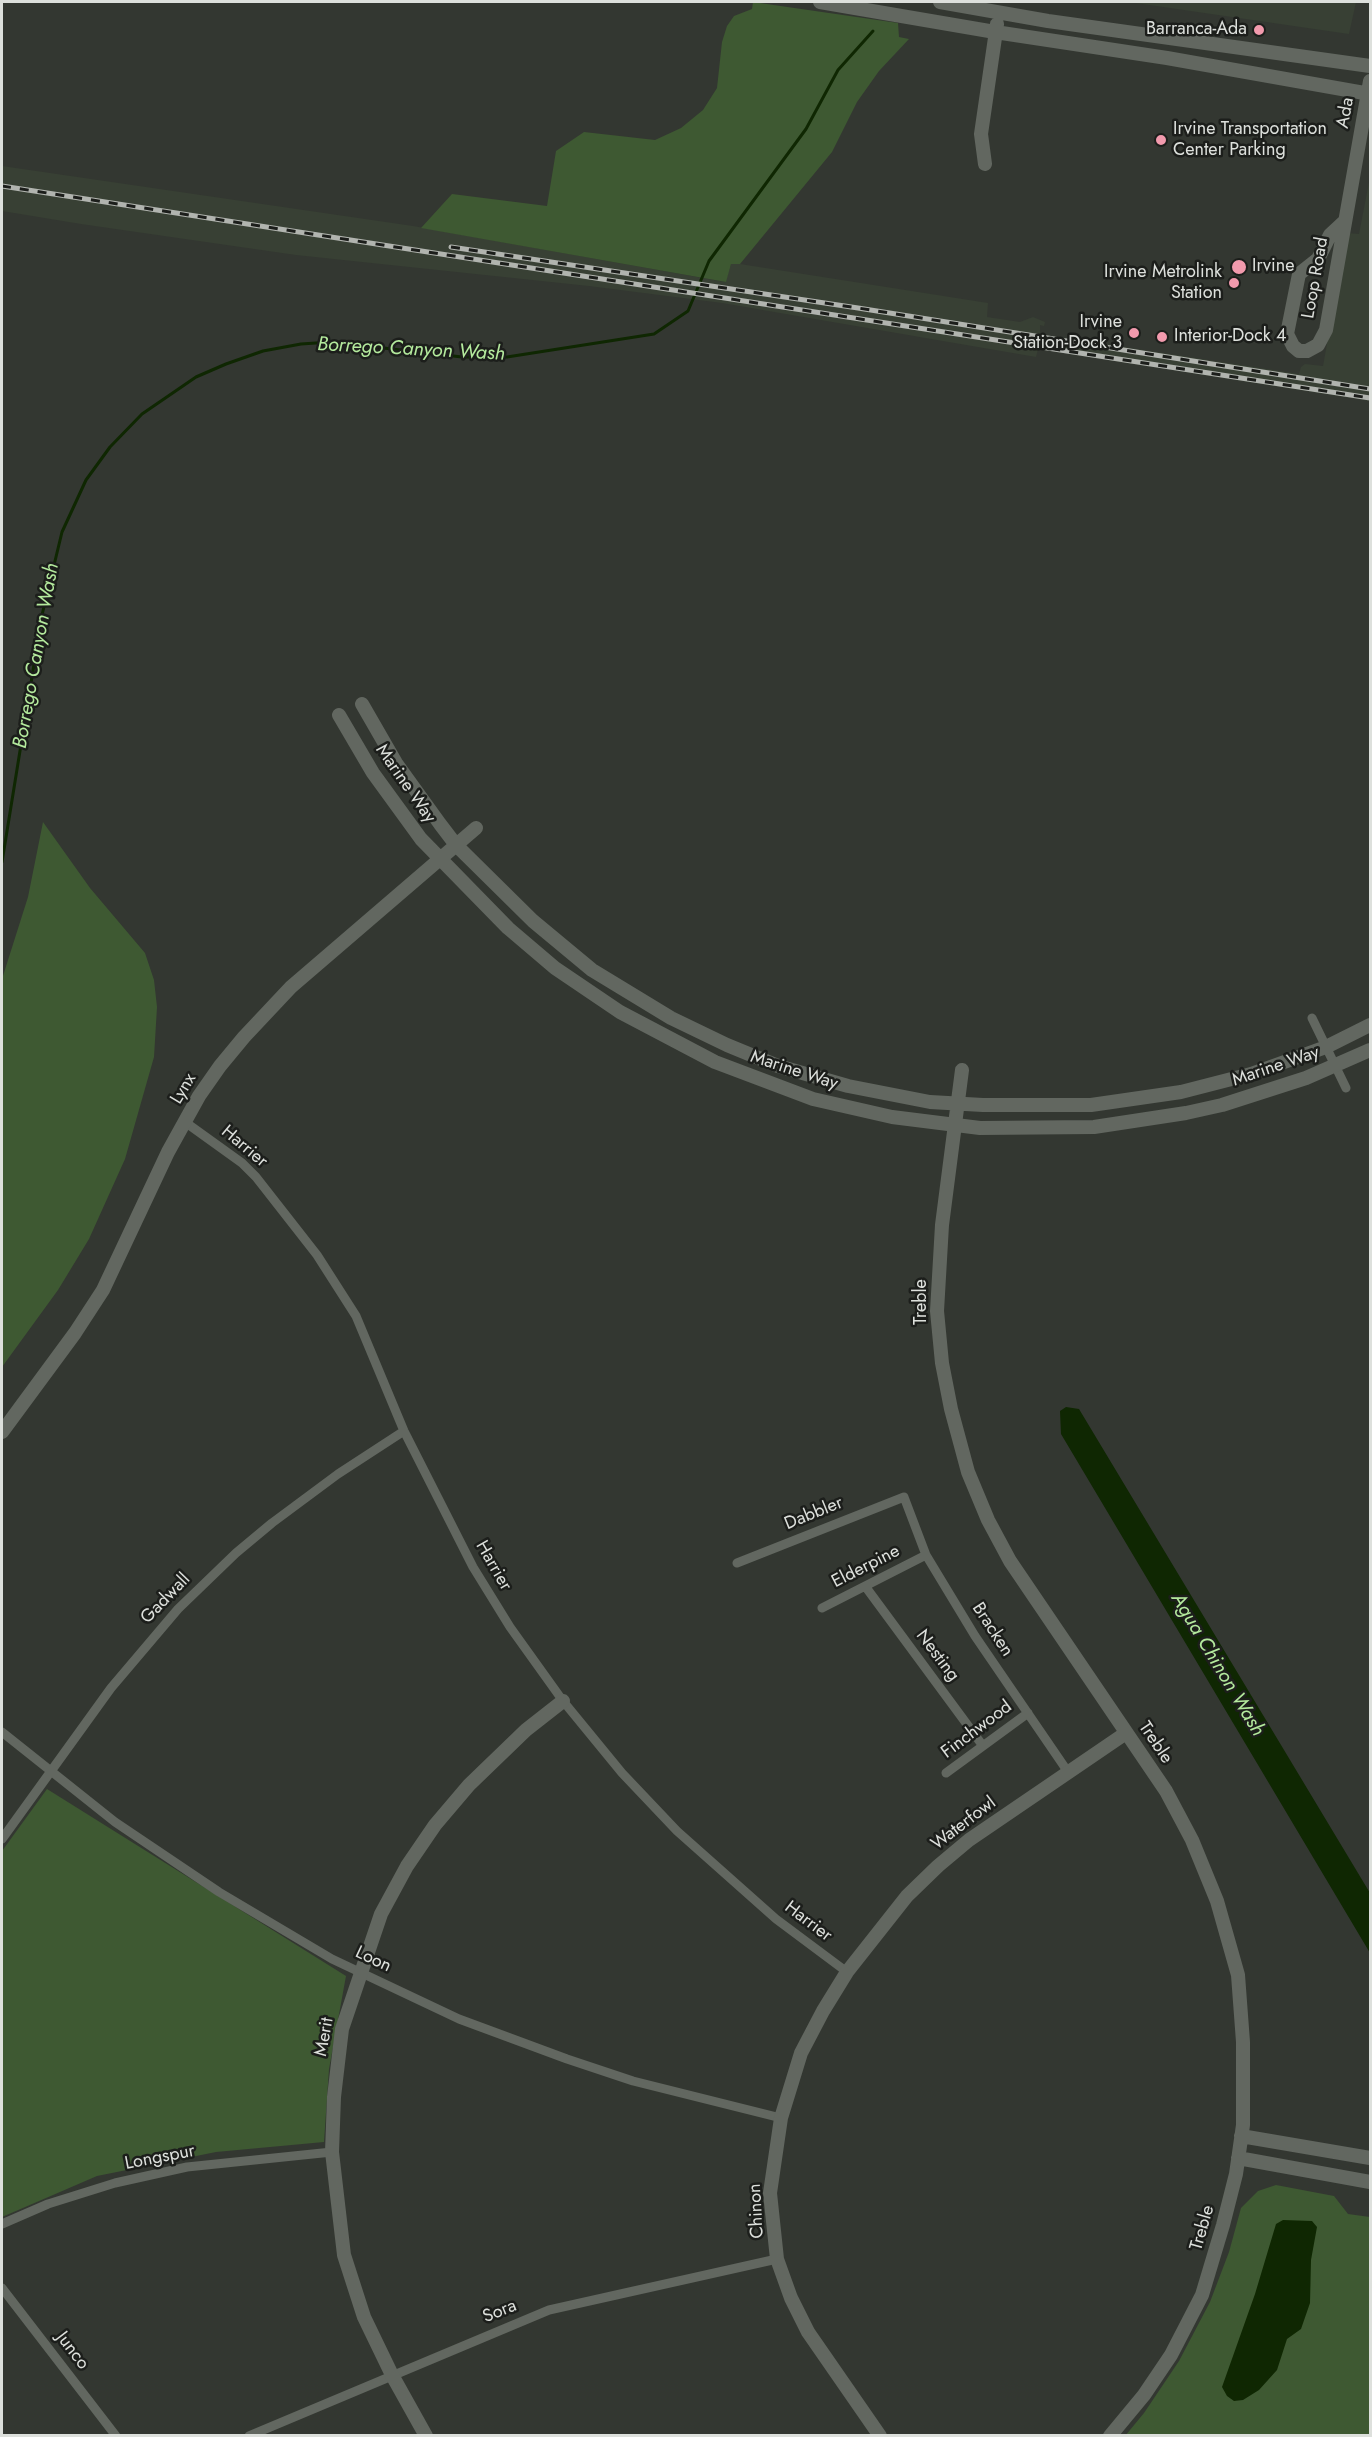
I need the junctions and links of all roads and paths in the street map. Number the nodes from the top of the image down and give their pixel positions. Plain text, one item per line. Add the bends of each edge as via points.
1 (820, 2) edge
2 (940, 2) edge
3 (998, 13) junction
4 (995, 32) junction
5 (1371, 66) edge
6 (1370, 89) edge
7 (985, 164) dead end
8 (1344, 222) junction
9 (362, 704) dead end
10 (339, 715) dead end
11 (476, 828) dead end
12 (456, 845) junction
13 (440, 860) junction
14 (1312, 1018) dead end
15 (1371, 1025) edge
16 (1326, 1047) junction
17 (1371, 1050) edge
18 (1335, 1066) junction
19 (962, 1070) dead end
20 (1346, 1088) dead end
21 (958, 1104) junction
22 (185, 1122) junction
23 (955, 1125) junction
24 (404, 1431) junction
25 (2, 1432) edge
26 (904, 1497) joint
27 (926, 1555) junction
28 (737, 1563) dead end
29 (864, 1586) junction
30 (822, 1608) dead end
31 (562, 1701) junction
32 (1028, 1713) junction
33 (2, 1732) edge
34 (1126, 1733) junction
35 (983, 1746) junction
36 (50, 1770) junction
37 (1068, 1772) junction
38 (946, 1773) dead end
39 (2, 1839) edge
40 (360, 1972) junction
41 (847, 1972) junction
42 (781, 2118) junction
43 (1241, 2136) junction
44 (332, 2152) junction
45 (1238, 2158) junction
46 (1371, 2158) edge
47 (1371, 2182) edge
48 (2, 2224) edge
49 (777, 2259) junction
50 (2, 2288) edge
51 (392, 2375) junction
52 (116, 2436) edge
53 (249, 2436) edge
54 (426, 2436) edge
55 (880, 2436) edge
56 (1110, 2436) edge

1 - 4 street
2 - 3 street
3 - 4 street
3 - 5 street
4 - 6 street
4 - 7 street via 981,134
6 - 8 street, Ada
8 - 8 street, Loop Road via 1330,235 1318,259 1299,274 1287,334 1299,351 1314,348 1326,330
9 - 12 street, Marine Way via 409,782
10 - 13 street, Marine Way via 395,806
11 - 12 street, Lynx
12 - 13 street, Lynx
12 - 21 street, Marine Way via 533,921 592,970 671,1018 778,1066 848,1086
13 - 22 street, Lynx via 269,1009 220,1066
13 - 23 street, Marine Way via 508,928 555,968 620,1012 716,1062 813,1099 892,1118
14 - 16 street
15 - 16 street, Marine Way
16 - 18 street
16 - 21 street, Marine Way via 1217,1084 1120,1102 1063,1106
17 - 18 street, Marine Way
18 - 20 street
18 - 23 street, Marine Way via 1222,1105 1125,1123 1063,1129
19 - 21 street, Treble
21 - 23 street, Treble
22 - 24 street, Harrier via 256,1177 318,1255 356,1316
22 - 25 street, Lynx via 103,1290
23 - 34 street, Treble via 942,1225 937,1311 944,1375 968,1472 1010,1561
24 - 31 street, Harrier via 473,1567
24 - 36 street, Gadwall via 287,1511 205,1581 128,1665
26 - 27 street, Bracken
26 - 28 street, Dabbler
27 - 29 street, Elderpine
27 - 32 street, Bracken
29 - 30 street, Elderpine
29 - 35 street, Nesting
31 - 40 street, Merit via 495,1758 435,1825 381,1914
31 - 41 street, Harrier via 676,1830 776,1919
32 - 35 street, Finchwood
32 - 37 street, Bracken
33 - 36 street, Loon
34 - 37 street, Waterfowl
34 - 43 street, Treble via 1166,1791 1192,1840 1217,1901 1235,1964 1243,2042
35 - 38 street, Finchwood
36 - 39 street, Gadwall
36 - 40 street, Loon via 115,1822 219,1892
37 - 41 street, Waterfowl via 938,1866 907,1896
40 - 42 street, Loon via 459,2019 567,2059 633,2081
40 - 44 street, Merit via 342,2029
41 - 42 street, Chinon via 801,2053
42 - 49 street, Chinon via 770,2193
43 - 45 street, Treble
43 - 46 street
44 - 48 street, Longspur via 187,2167 115,2183 48,2204
44 - 51 street, Merit via 344,2254 364,2317
45 - 47 street
45 - 56 street, Treble via 1202,2295 1171,2355
49 - 51 street, Sora via 549,2310
49 - 55 street, Chinon via 808,2332
50 - 52 street, Junco
51 - 53 street, Sora
51 - 54 street, Merit

